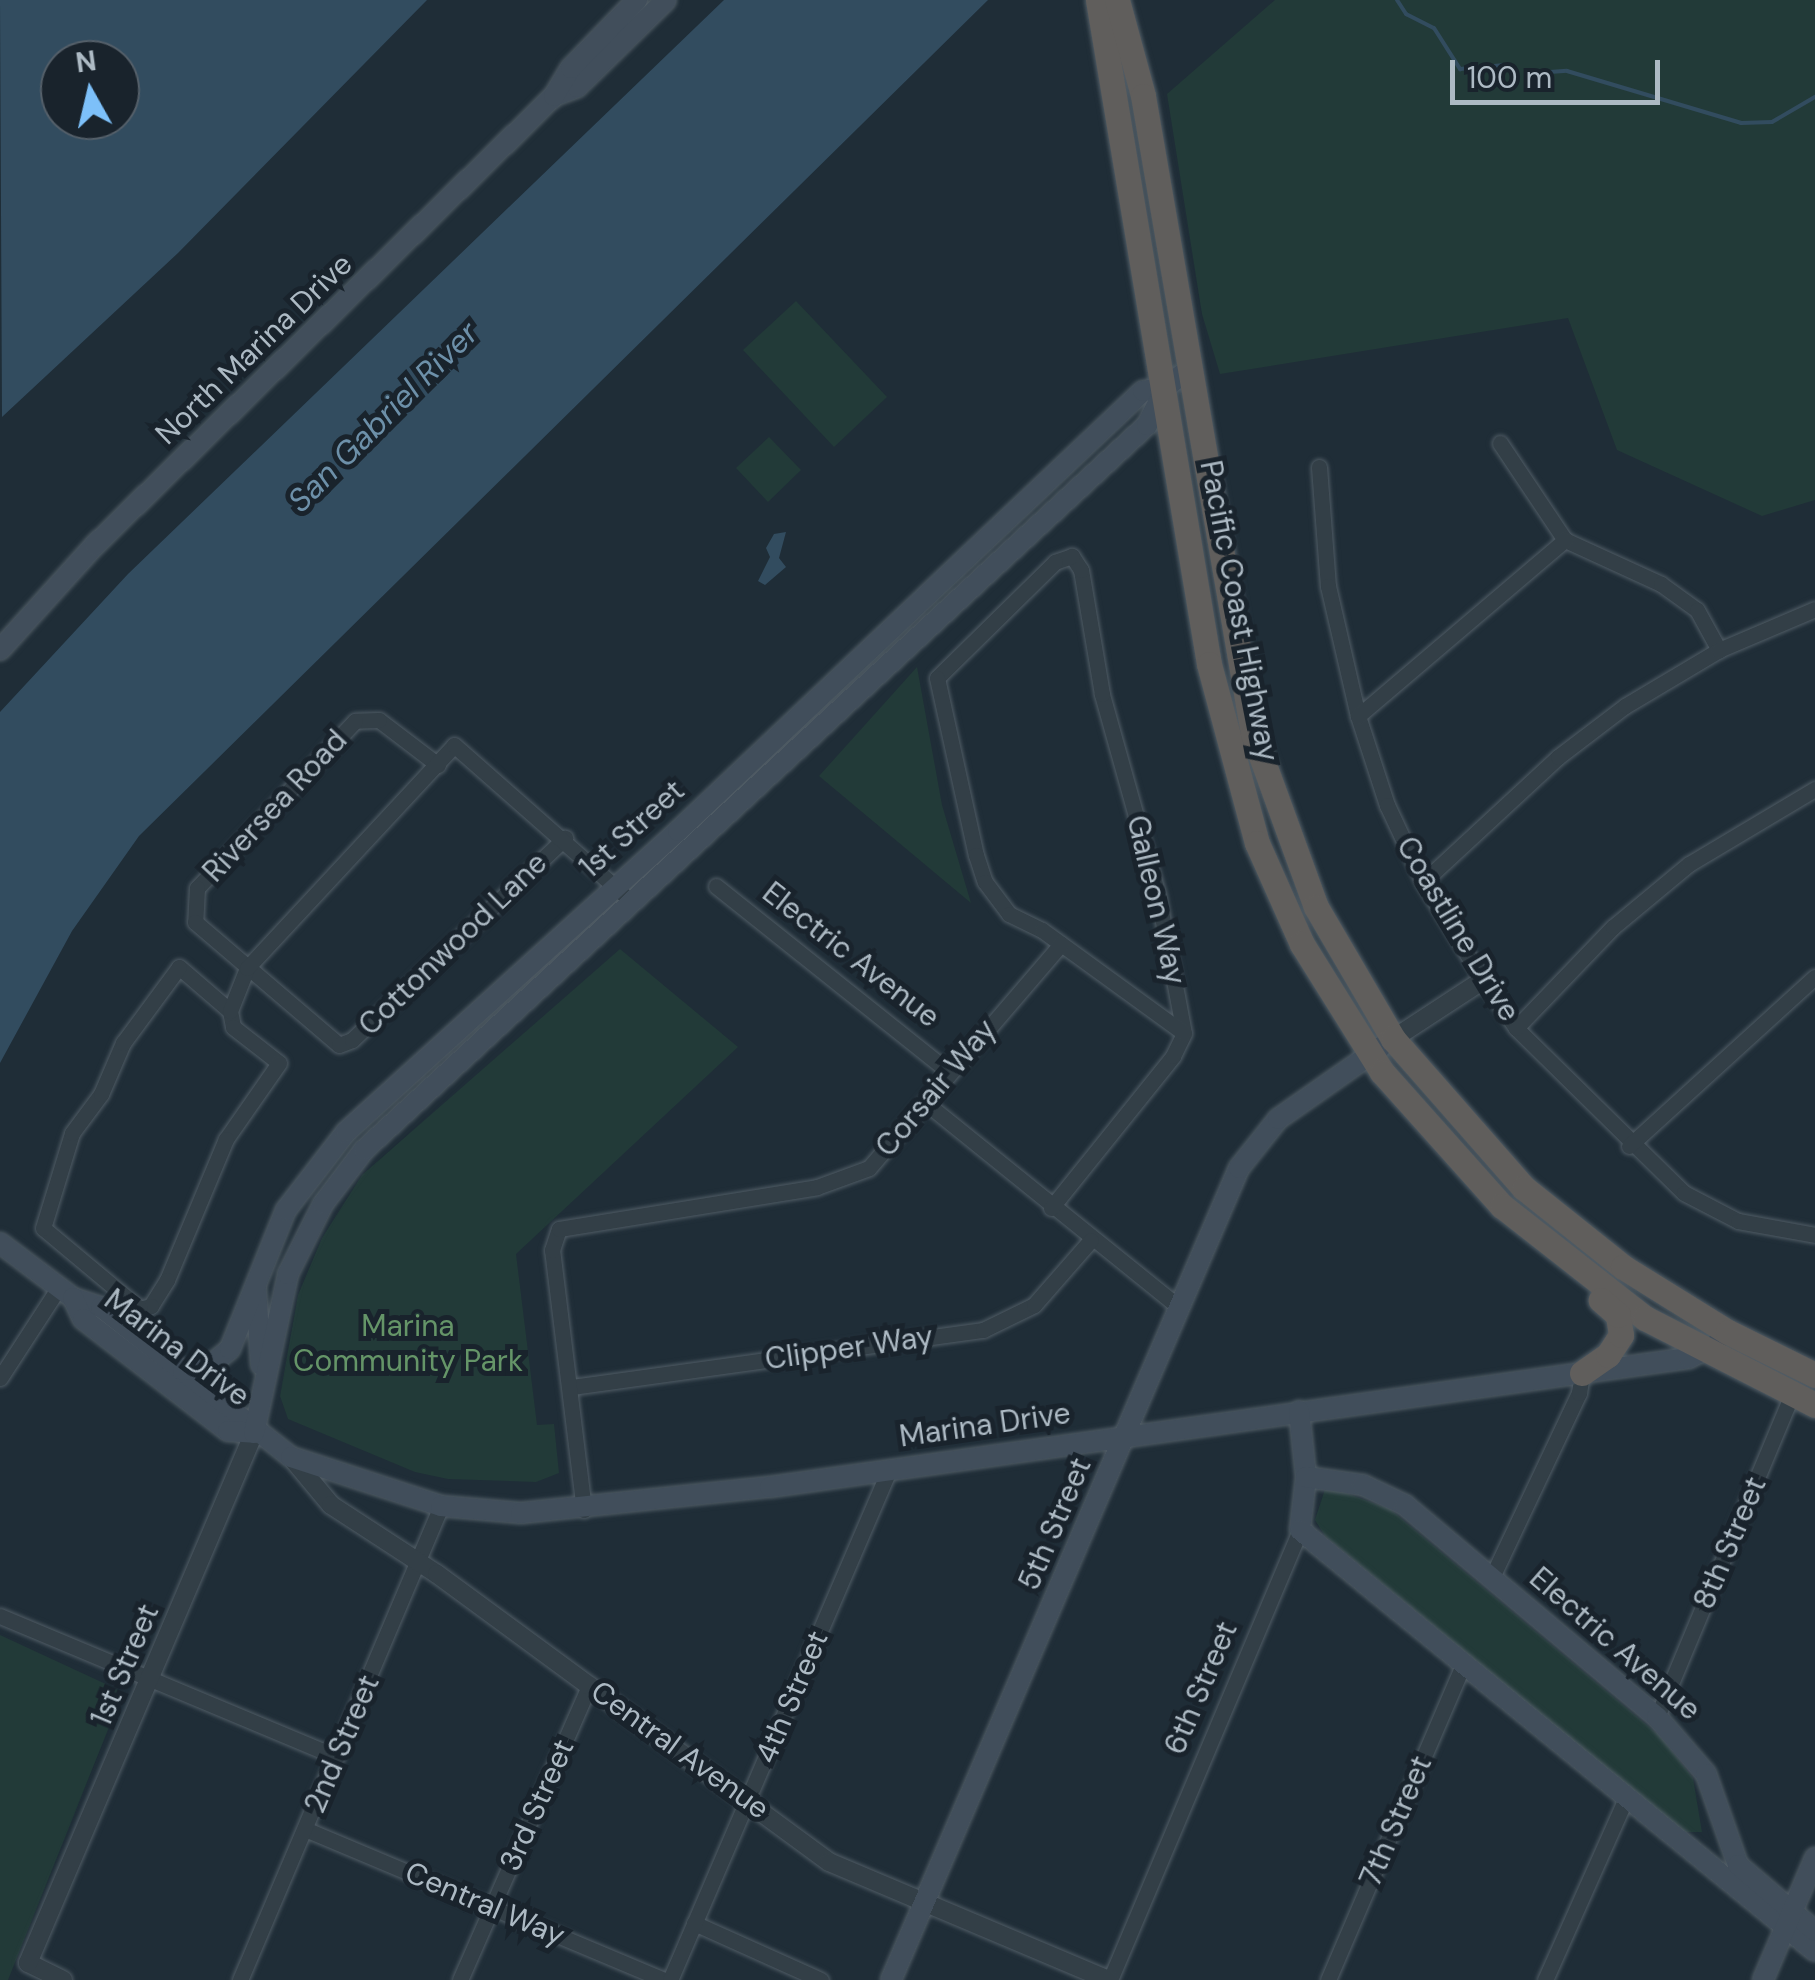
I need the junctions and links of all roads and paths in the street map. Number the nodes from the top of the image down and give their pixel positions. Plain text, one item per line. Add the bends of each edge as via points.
1 (637, 0) edge
2 (666, 0) edge
3 (1098, 0) edge
4 (1117, 0) edge
5 (554, 96) junction
6 (1189, 369) junction
7 (1166, 387) junction
8 (1500, 443) dead end
9 (1319, 467) dead end
10 (1565, 540) junction
11 (1815, 609) edge
12 (0, 650) edge
13 (1720, 650) junction
14 (1358, 716) junction
15 (438, 765) junction
16 (1815, 789) edge
17 (565, 838) junction
18 (1423, 882) junction
19 (615, 885) junction
20 (716, 886) dead end
21 (632, 903) junction
22 (1061, 944) junction
23 (247, 968) junction
24 (1815, 977) edge
25 (1483, 980) junction
26 (230, 1011) junction
27 (1516, 1028) junction
28 (1184, 1033) junction
29 (1393, 1040) junction
30 (1370, 1055) junction
31 (948, 1071) junction
32 (926, 1103) junction
33 (1471, 1136) junction
34 (1629, 1146) junction
35 (1451, 1154) junction
36 (1052, 1208) junction
37 (1527, 1228) junction
38 (1815, 1235) edge
39 (1091, 1240) junction
40 (0, 1243) edge
41 (92, 1274) junction
42 (256, 1277) junction
43 (66, 1293) junction
44 (1176, 1304) junction
45 (1728, 1332) junction
46 (1706, 1354) junction
47 (183, 1370) junction
48 (1808, 1372) edge
49 (1582, 1373) junction
50 (0, 1378) edge
51 (263, 1386) junction
52 (572, 1386) junction
53 (1803, 1400) edge
54 (1299, 1411) junction
55 (254, 1433) junction
56 (1125, 1436) junction
57 (291, 1457) junction
58 (890, 1468) junction
59 (1306, 1477) junction
60 (441, 1506) junction
61 (584, 1510) junction
62 (1300, 1530) junction
63 (417, 1564) junction
64 (1492, 1577) junction
65 (0, 1616) edge
66 (1464, 1663) junction
67 (152, 1682) junction
68 (590, 1684) junction
69 (1657, 1717) junction
70 (337, 1758) junction
71 (1625, 1800) junction
72 (748, 1801) junction
73 (1718, 1817) junction
74 (305, 1830) junction
75 (1674, 1840) junction
76 (1815, 1858) edge
77 (924, 1901) junction
78 (492, 1907) junction
79 (1788, 1920) junction
80 (694, 1923) junction
81 (1815, 1931) edge
82 (1815, 1952) edge
83 (63, 1980) edge
84 (240, 1980) edge
85 (460, 1980) edge
86 (667, 1980) edge
87 (821, 1980) edge
88 (890, 1980) edge
89 (1109, 1980) edge
90 (1328, 1980) edge
91 (1545, 1980) edge
92 (1762, 1980) edge

1 - 5 main road, North Marina Drive via 571,68
2 - 5 main road, North Marina Drive via 577,87
3 - 7 highway, Pacific Coast Highway
4 - 6 highway, Pacific Coast Highway via 1143,96
5 - 12 main road, North Marina Drive via 95,545
6 - 7 main road, 1st Street
6 - 29 highway, Pacific Coast Highway via 1258,750 1316,907
7 - 19 main road, 1st Street via 1143,390
7 - 21 main road, 1st Street via 1147,424
7 - 30 highway, Pacific Coast Highway via 1230,761 1287,914
8 - 10 street
9 - 14 street, Coastline Drive via 1328,586
10 - 13 street via 1661,584 1697,610
10 - 14 street
11 - 13 street
13 - 18 street via 1572,747
14 - 18 street, Coastline Drive via 1387,805
15 - 17 street via 454,745
15 - 23 street
15 - 23 street, Riversea Road via 366,716 274,805 197,888 193,906 195,922
16 - 27 street via 1690,864 1614,927
17 - 19 street
17 - 23 street, Cottonwood Lane via 348,1044 339,1044
18 - 25 street, Coastline Drive
19 - 21 street
19 - 42 main road, 1st Street via 314,1166
20 - 31 street, Electric Avenue
21 - 51 main road, 1st Street via 343,1176 288,1274
22 - 28 street
22 - 28 street, Galleon Way via 1010,914 984,882 937,678 1055,562 1072,556 1081,570 1102,694 1158,895
22 - 31 street, Corsair Way
23 - 26 street
24 - 34 street
25 - 27 street, Coastline Drive
25 - 29 street
26 - 41 street via 232,1027 279,1063 226,1139 166,1280 150,1306 140,1309
26 - 41 street via 180,968 123,1043 101,1094 72,1133 43,1228
27 - 34 street, Coastline Drive
28 - 36 street via 1173,1056
29 - 30 main road, 5th Street
29 - 33 highway, Pacific Coast Highway
30 - 35 highway, Pacific Coast Highway
30 - 44 main road, 5th Street via 1258,1138
31 - 32 street, Corsair Way
32 - 36 street
32 - 52 street, Corsair Way via 869,1168 843,1178 572,1223 554,1236
33 - 35 highway
33 - 45 highway, Pacific Coast Highway via 1578,1234
34 - 38 street, Coastline Drive via 1684,1193 1738,1221
35 - 37 highway, Pacific Coast Highway
36 - 39 street
37 - 46 highway, Pacific Coast Highway via 1596,1284
37 - 49 highway via 1537,1250 1620,1320 1616,1345
39 - 44 street
39 - 52 street, Clipper Way via 1034,1306 983,1330
40 - 43 main road, Marina Drive
41 - 43 street
42 - 47 main road via 230,1349 208,1367
42 - 51 main road, 1st Street
43 - 47 main road, Marina Drive via 101,1307
43 - 50 street
43 - 55 main road, Marina Drive via 83,1320 228,1432
44 - 56 main road, 5th Street
45 - 46 main road
45 - 48 highway, Pacific Coast Highway
46 - 49 main road, Marina Drive
46 - 53 highway, Pacific Coast Highway
47 - 55 main road, Marina Drive via 239,1412
48 - 53 street, 8th Street
49 - 54 main road, Marina Drive
49 - 64 street via 1579,1393
51 - 55 main road, 1st Street
52 - 61 street
53 - 69 street, 8th Street
54 - 56 main road, Marina Drive
54 - 59 main road, 6th Street
55 - 57 main road, Marina Drive
55 - 67 street, 1st Street
56 - 58 main road, Marina Drive
56 - 77 main road, 5th Street
57 - 60 main road, Marina Drive
57 - 63 street, Central Avenue via 331,1505
58 - 61 main road, Marina Drive
58 - 72 street, 4th Street
59 - 62 main road, 6th Street
59 - 64 main road, Electric Avenue via 1387,1494
60 - 61 main road, Marina Drive
60 - 63 street, 2nd Street
62 - 66 main road, Electric Avenue
62 - 89 street, 6th Street
63 - 68 street, Central Avenue
63 - 70 street, 2nd Street
64 - 69 main road, Electric Avenue
65 - 67 street
66 - 71 main road, Electric Avenue
66 - 90 street, 7th Street
67 - 70 street
67 - 83 street, 1st Street via 28,1963
68 - 72 street, Central Avenue
68 - 78 street, 3rd Street
69 - 73 main road, Electric Avenue via 1706,1774
70 - 74 street, 2nd Street
71 - 75 main road, Electric Avenue
71 - 91 street
72 - 77 street, Central Avenue via 830,1862
72 - 80 street, 4th Street
73 - 75 main road via 1717,1836 1706,1847
73 - 79 main road, Electric Avenue via 1738,1865
74 - 78 street, Central Way
74 - 84 street, 2nd Street
75 - 79 main road, Electric Avenue
76 - 79 main road
77 - 88 main road, 5th Street
77 - 89 street, Central Avenue
78 - 85 street, 3rd Street
78 - 86 street, Central Way
79 - 81 main road, Electric Avenue
79 - 82 main road, Electric Avenue
79 - 92 main road
80 - 86 street, 4th Street
80 - 87 street

